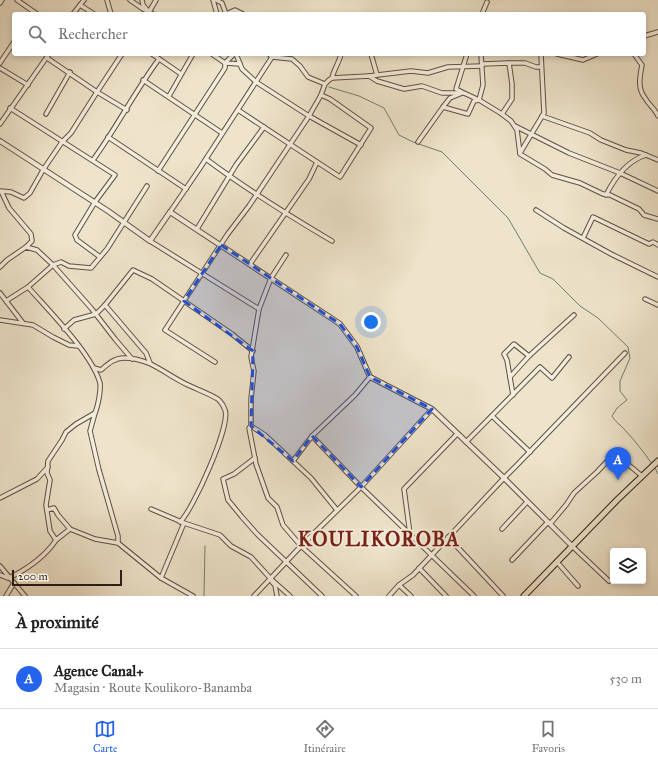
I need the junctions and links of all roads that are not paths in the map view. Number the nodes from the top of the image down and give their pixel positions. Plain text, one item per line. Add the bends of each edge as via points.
1 (2, 0) edge
2 (17, 0) edge
3 (84, 0) edge
4 (107, 0) edge
5 (130, 0) edge
6 (142, 0) edge
7 (156, 0) edge
8 (213, 0) edge
9 (216, 0) edge
10 (487, 2) dead end
11 (0, 3) edge
12 (80, 5) junction
13 (33, 12) edge
14 (75, 12) edge
15 (91, 12) edge
16 (110, 12) edge
17 (148, 12) edge
18 (149, 12) edge
19 (150, 12) edge
20 (216, 12) edge
21 (225, 12) edge
22 (483, 12) edge
23 (658, 32) edge
24 (646, 35) edge
25 (12, 45) edge
26 (48, 56) edge
27 (121, 56) edge
28 (155, 56) edge
29 (192, 56) edge
30 (215, 56) edge
31 (233, 56) edge
32 (236, 56) edge
33 (270, 56) edge
34 (276, 56) edge
35 (294, 56) edge
36 (341, 56) edge
37 (371, 56) edge
38 (466, 56) edge
39 (481, 56) edge
40 (541, 56) edge
41 (565, 56) edge
42 (592, 56) edge
43 (635, 56) edge
44 (159, 59) junction
45 (292, 59) junction
46 (0, 63) edge
47 (225, 63) junction
48 (508, 63) junction
49 (240, 64) junction
50 (482, 65) junction
51 (541, 67) junction
52 (0, 68) edge
53 (462, 68) junction
54 (70, 72) junction
55 (181, 74) junction
56 (376, 75) junction
57 (369, 76) junction
58 (332, 78) junction
59 (144, 80) junction
60 (256, 82) junction
61 (324, 84) junction
62 (28, 85) junction
63 (96, 92) junction
64 (464, 93) junction
65 (321, 95) junction
66 (169, 96) junction
67 (479, 100) junction
68 (443, 107) junction
69 (10, 108) junction
70 (127, 110) junction
71 (238, 110) junction
72 (46, 114) dead end
73 (502, 114) junction
74 (194, 115) junction
75 (309, 116) junction
76 (542, 116) junction
77 (658, 116) edge
78 (0, 124) edge
79 (513, 125) junction
80 (264, 127) junction
81 (222, 134) junction
82 (532, 135) junction
83 (108, 138) junction
84 (0, 141) edge
85 (62, 142) junction
86 (418, 142) dead end
87 (289, 144) junction
88 (361, 145) junction
89 (520, 154) junction
90 (646, 155) junction
91 (206, 159) junction
92 (93, 160) junction
93 (658, 160) edge
94 (317, 162) junction
95 (43, 170) junction
96 (158, 171) junction
97 (620, 173) junction
98 (230, 176) junction
99 (147, 186) dead end
100 (186, 189) junction
101 (0, 191) edge
102 (658, 191) edge
103 (256, 194) junction
104 (606, 195) junction
105 (95, 202) junction
106 (536, 210) dead end
107 (170, 212) junction
108 (284, 213) junction
109 (658, 219) edge
110 (123, 221) junction
111 (197, 228) junction
112 (583, 238) junction
113 (150, 241) junction
114 (332, 241) dead end
115 (222, 245) junction
116 (658, 245) edge
117 (26, 247) junction
118 (286, 255) dead end
119 (100, 257) junction
120 (250, 264) junction
121 (53, 265) junction
122 (0, 267) edge
123 (202, 274) junction
124 (271, 278) junction
125 (658, 278) edge
126 (28, 287) junction
127 (0, 293) edge
128 (645, 299) dead end
129 (6, 300) junction
130 (184, 301) junction
131 (658, 304) edge
132 (105, 306) junction
133 (259, 309) junction
134 (96, 314) junction
135 (574, 315) dead end
136 (0, 320) edge
137 (23, 323) junction
138 (64, 329) junction
139 (78, 346) junction
140 (253, 351) junction
141 (625, 354) dead end
142 (529, 356) junction
143 (569, 357) dead end
144 (132, 359) junction
145 (215, 362) dead end
146 (150, 363) junction
147 (94, 368) junction
148 (370, 377) junction
149 (510, 377) junction
150 (513, 395) junction
151 (432, 409) junction
152 (95, 413) junction
153 (492, 416) junction
154 (251, 426) junction
155 (457, 434) junction
156 (312, 436) junction
157 (466, 442) junction
158 (530, 452) junction
159 (255, 458) junction
160 (293, 461) junction
161 (656, 463) edge
162 (48, 467) junction
163 (642, 476) junction
164 (504, 478) junction
165 (361, 487) junction
166 (0, 498) edge
167 (527, 502) junction
168 (151, 509) dead end
169 (46, 510) junction
170 (337, 510) junction
171 (182, 523) junction
172 (549, 523) junction
173 (70, 529) junction
174 (502, 529) dead end
175 (410, 534) junction
176 (448, 538) junction
177 (56, 540) junction
178 (118, 543) junction
179 (301, 546) junction
180 (572, 546) junction
181 (432, 554) junction
182 (512, 560) dead end
183 (286, 562) junction
184 (557, 562) junction
185 (0, 566) edge
186 (419, 568) junction
187 (0, 575) edge
188 (10, 578) junction
189 (161, 578) junction
190 (271, 579) junction
191 (609, 581) dead end
192 (14, 583) junction
193 (399, 586) junction
194 (578, 586) dead end
195 (6, 596) edge
196 (25, 596) edge
197 (193, 596) edge
198 (254, 596) edge
199 (277, 596) edge
200 (290, 596) edge
201 (322, 596) edge
202 (356, 596) edge
203 (389, 596) edge
204 (411, 596) edge
205 (446, 596) edge
206 (474, 596) edge
207 (503, 596) edge
208 (524, 596) edge

1 - 11 street
2 - 13 street
3 - 12 street
4 - 16 street
5 - 17 street
6 - 18 street
7 - 19 street
8 - 20 street
9 - 21 street via 222,3
10 - 22 street
12 - 14 street
12 - 15 street
23 - 24 street
25 - 46 street
26 - 54 street
26 - 62 street
27 - 63 street
28 - 44 street
29 - 55 street
30 - 47 street
31 - 47 street
32 - 49 street
33 - 60 street
34 - 45 street
35 - 45 street
36 - 58 street
37 - 56 street
38 - 53 street
39 - 50 street
40 - 51 street
41 - 42 street via 582,60
43 - 77 street via 642,65 639,82 643,97
44 - 55 street
44 - 59 street
45 - 61 street via 308,76
47 - 49 street
47 - 74 street via 225,68
48 - 50 street
48 - 51 street via 525,63
48 - 73 street via 512,99
49 - 60 street via 246,74
50 - 53 street
50 - 67 street
51 - 76 street via 544,113
52 - 62 street
53 - 56 street via 448,67 428,73 411,71
53 - 64 street via 456,89
54 - 63 street
54 - 72 street
55 - 66 street
56 - 57 street
57 - 58 street
57 - 64 street via 404,89 422,86 442,93
58 - 61 street
59 - 66 street
59 - 70 street
60 - 71 street
60 - 75 street
61 - 65 street
62 - 69 street
63 - 70 street
63 - 85 street via 71,133
64 - 67 street
64 - 68 street via 450,98
65 - 75 street
65 - 88 street via 330,98 371,128
66 - 74 street
67 - 68 street via 474,101 468,114
67 - 73 street
68 - 86 street
69 - 78 street
69 - 85 street
70 - 83 street
71 - 80 street
71 - 81 street
73 - 79 street
74 - 81 street
74 - 96 street
75 - 87 street
75 - 88 street
76 - 82 street
76 - 90 street via 590,133 626,150
79 - 82 street
79 - 89 street via 517,130
80 - 87 street
80 - 98 street
81 - 91 street
82 - 89 street
82 - 97 street
83 - 92 street
83 - 96 street
84 - 95 street
85 - 92 street
85 - 95 street
87 - 94 street
87 - 103 street
88 - 94 street via 340,177
89 - 104 street via 552,175 580,183
90 - 93 street
90 - 97 street via 631,162
91 - 98 street
91 - 100 street
92 - 105 street via 115,175
94 - 108 street via 309,179
95 - 101 street via 30,193 24,198 11,192
95 - 105 street
96 - 100 street
97 - 102 street
97 - 104 street
98 - 103 street
98 - 111 street
99 - 110 street
100 - 107 street
101 - 117 street via 9,208 31,234 32,241
103 - 108 street
103 - 115 street
104 - 109 street via 639,209 644,215
105 - 110 street
105 - 119 street via 76,235 77,240
106 - 112 street
107 - 111 street
107 - 113 street
108 - 114 street
108 - 120 street
110 - 113 street
110 - 119 street
111 - 115 street
112 - 116 street via 593,217 649,244 653,242
112 - 125 street
113 - 123 street
115 - 120 street
115 - 123 street
117 - 121 street via 37,250
117 - 122 street
118 - 124 street
119 - 121 street via 91,268 69,266 61,262
120 - 124 street
121 - 126 street
121 - 134 street
123 - 130 street
123 - 133 street
124 - 133 street
124 - 148 street via 340,324 357,347
126 - 129 street
126 - 138 street
127 - 129 street
128 - 131 street
129 - 137 street
130 - 132 street via 152,279 133,270
130 - 140 street
130 - 145 street via 166,330
132 - 134 street
132 - 146 street via 146,354
133 - 140 street
134 - 138 street via 74,320
134 - 144 street
135 - 142 street
136 - 137 street
137 - 139 street via 33,325 69,345
138 - 139 street
139 - 147 street
140 - 154 street
141 - 158 street
142 - 149 street
142 - 149 street via 514,344 504,354
143 - 150 street via 552,378 540,367
144 - 146 street
144 - 147 street via 111,361 101,370
146 - 171 street via 219,400 226,412 225,425 207,475
147 - 152 street via 100,384 99,406
148 - 151 street
148 - 156 street
149 - 150 street
150 - 153 street
151 - 155 street
151 - 165 street
152 - 162 street via 66,432 48,462
152 - 178 street via 90,431
153 - 157 street
153 - 158 street
154 - 159 street via 249,428
154 - 160 street via 265,435
155 - 157 street
155 - 175 street via 404,489
156 - 160 street
156 - 165 street
157 - 164 street
158 - 164 street
159 - 179 street via 268,498 276,507 283,525
159 - 183 street via 223,479 228,500 257,534
160 - 170 street via 311,478
161 - 163 main road
162 - 166 street via 37,479
162 - 169 street via 50,480
163 - 172 street via 618,456 613,455 574,493 560,513
163 - 180 main road
164 - 167 street
164 - 176 street
165 - 170 street
165 - 175 street
167 - 172 street
167 - 174 street
168 - 171 street
169 - 173 street via 54,508
169 - 177 street via 50,531
170 - 179 street
171 - 189 street
171 - 190 street via 220,535 231,546 251,557
172 - 180 street
172 - 182 street
173 - 177 street
173 - 178 street via 96,539
175 - 181 street
176 - 181 street
176 - 207 street
177 - 188 street via 51,549
178 - 189 street
179 - 183 street
179 - 202 street
180 - 184 main road
180 - 191 street
181 - 186 street
181 - 206 street
183 - 190 street
183 - 201 street
184 - 194 street
184 - 208 main road
185 - 188 street
186 - 193 street
186 - 205 street
187 - 188 street
188 - 192 street
189 - 197 street
190 - 198 street
190 - 199 street
190 - 200 street
192 - 195 street
192 - 196 street
193 - 203 street
193 - 204 street

